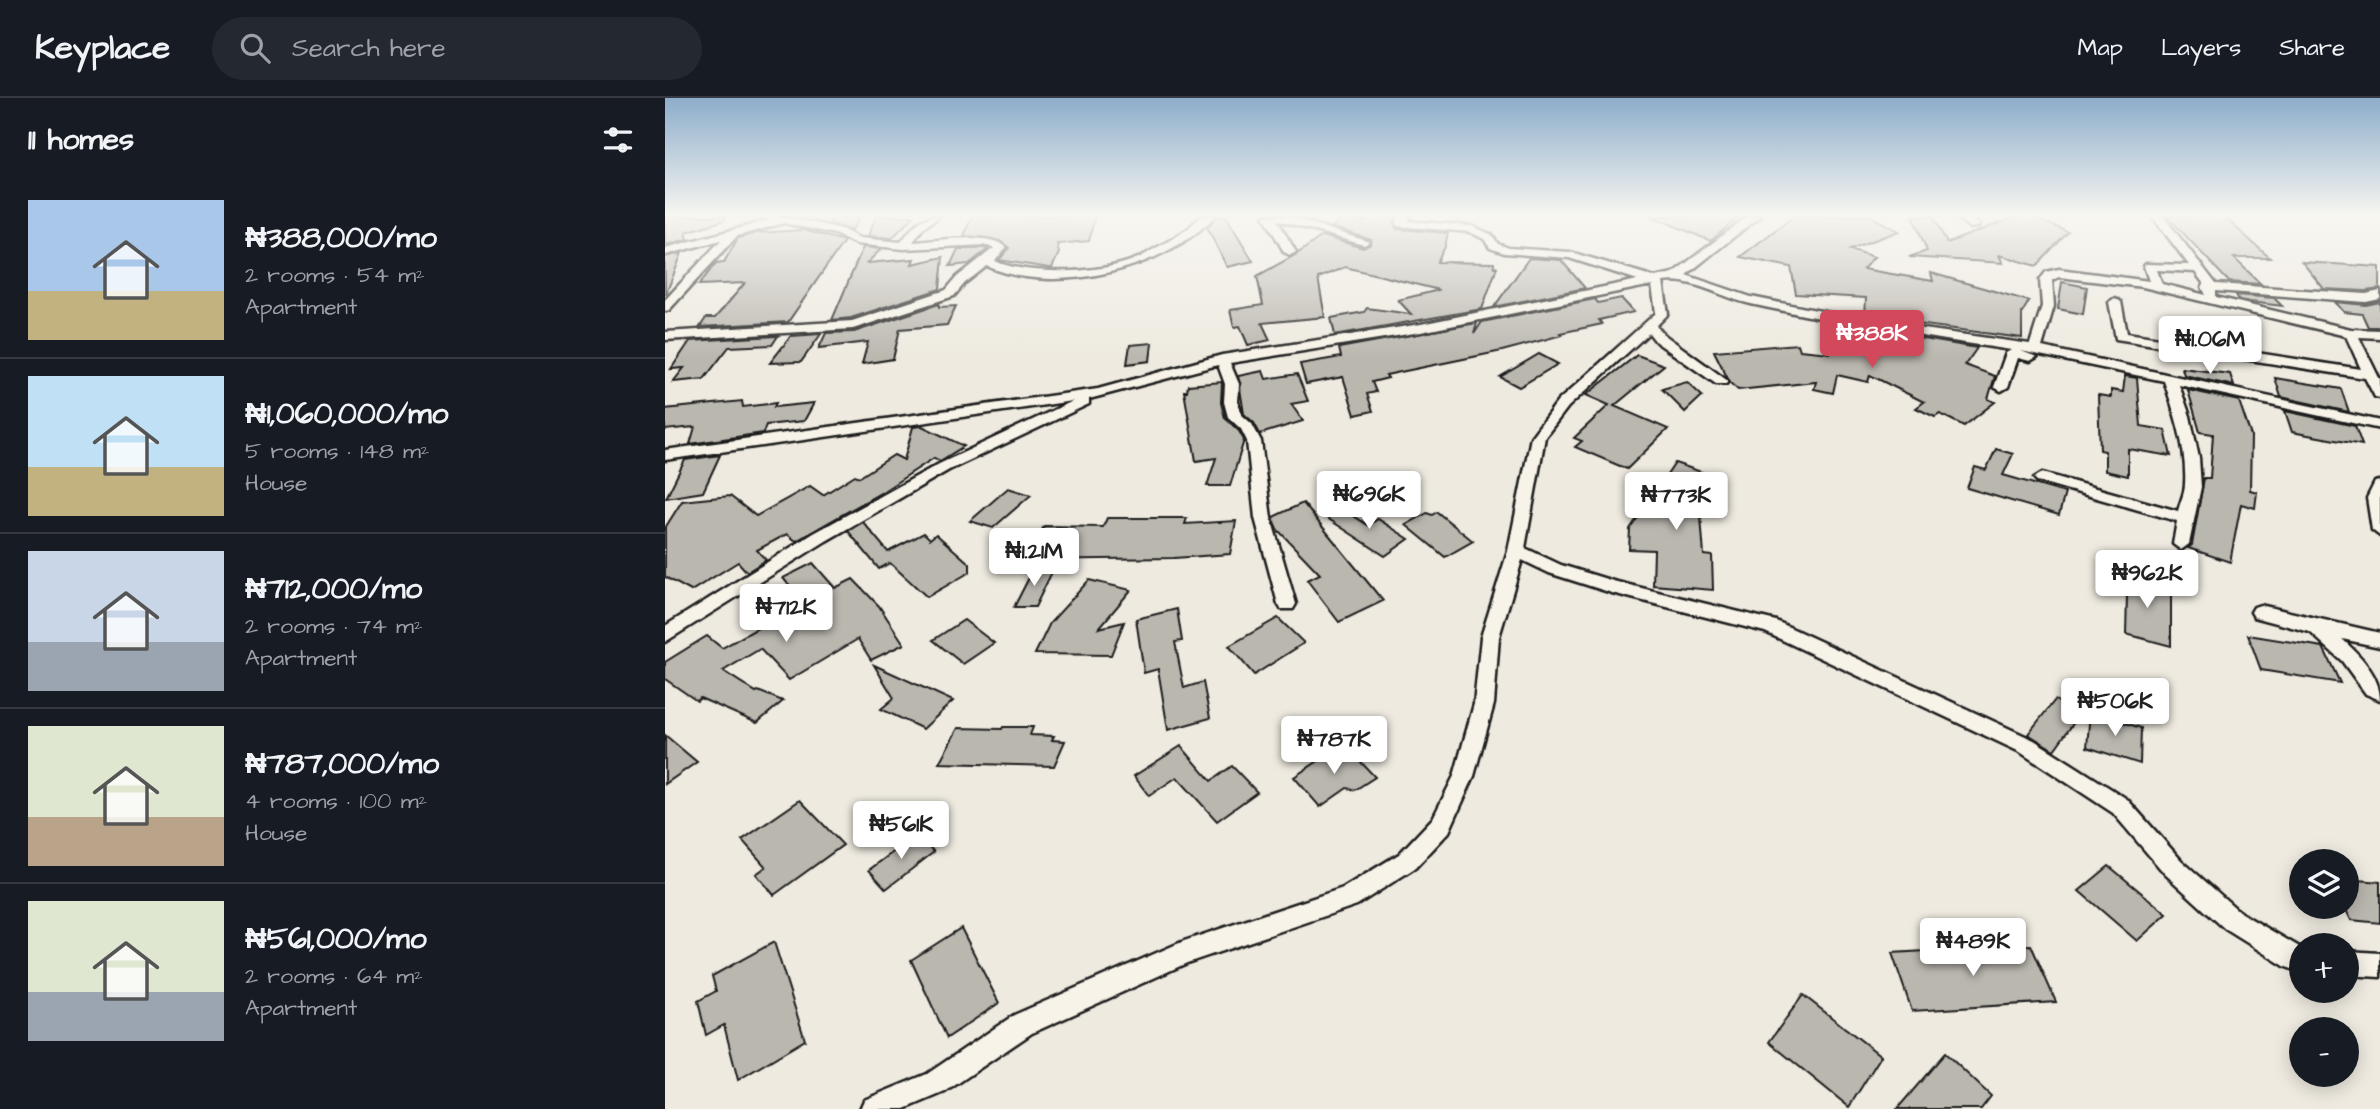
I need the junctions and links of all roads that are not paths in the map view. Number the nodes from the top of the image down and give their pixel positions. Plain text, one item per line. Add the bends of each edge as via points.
1 (706, 263) edge
2 (985, 263) edge
3 (990, 263) edge
4 (1128, 263) edge
5 (1594, 263) edge
6 (1694, 263) edge
7 (2193, 263) edge
8 (2198, 269) junction
9 (1677, 276) junction
10 (1657, 281) junction
11 (2157, 286) junction
12 (2208, 287) junction
13 (2380, 295) edge
14 (2216, 300) junction
15 (2115, 302) dead end
16 (665, 307) edge
17 (1650, 327) junction
18 (2351, 333) junction
19 (2380, 334) edge
20 (665, 336) edge
21 (2035, 349) junction
22 (1222, 359) junction
23 (2369, 373) junction
24 (1721, 381) dead end
25 (2172, 384) junction
26 (2001, 387) dead end
27 (1100, 393) junction
28 (2380, 394) edge
29 (2380, 426) edge
30 (2380, 435) edge
31 (665, 455) edge
32 (2042, 478) dead end
33 (2380, 486) edge
34 (2187, 518) junction
35 (2380, 530) edge
36 (2182, 544) dead end
37 (1515, 551) junction
38 (1287, 604) dead end
39 (2260, 611) dead end
40 (2316, 627) junction
41 (665, 635) edge
42 (2380, 640) edge
43 (2380, 692) edge
44 (2289, 956) edge
45 (2359, 964) edge
46 (2380, 965) edge
47 (873, 1109) edge

1 - 16 street
2 - 20 street via 950,293 853,325
3 - 4 street via 1028,275 1099,272
5 - 10 street
6 - 9 street
7 - 8 street
8 - 11 street via 2150,266
8 - 12 street
9 - 10 street
9 - 21 street via 1761,303 1881,327
10 - 17 street via 1662,314
10 - 22 street via 1421,328
11 - 14 street
11 - 21 street via 2050,275 2046,280 2048,306
12 - 13 street via 2366,298
12 - 14 street
14 - 18 street
15 - 23 street via 2121,336
17 - 24 street
17 - 37 street via 1563,404 1538,437
18 - 19 street
18 - 23 street
21 - 25 street
22 - 27 street
22 - 38 street via 1232,384 1235,417 1254,441 1263,518
23 - 28 street
25 - 26 street via 2013,353
25 - 29 street
25 - 30 street
25 - 34 street via 2192,458
27 - 31 street
27 - 41 street via 933,474 820,537
32 - 34 street
33 - 35 street via 2375,498
34 - 36 street
37 - 44 street via 1612,587 1770,626 2027,746 2120,806 2173,867 2233,921
37 - 47 street via 1490,636 1484,704 1464,776 1441,825 1407,861 1349,897 1184,953 1023,1024 936,1083
39 - 40 street
40 - 42 street
40 - 43 street
45 - 46 street

